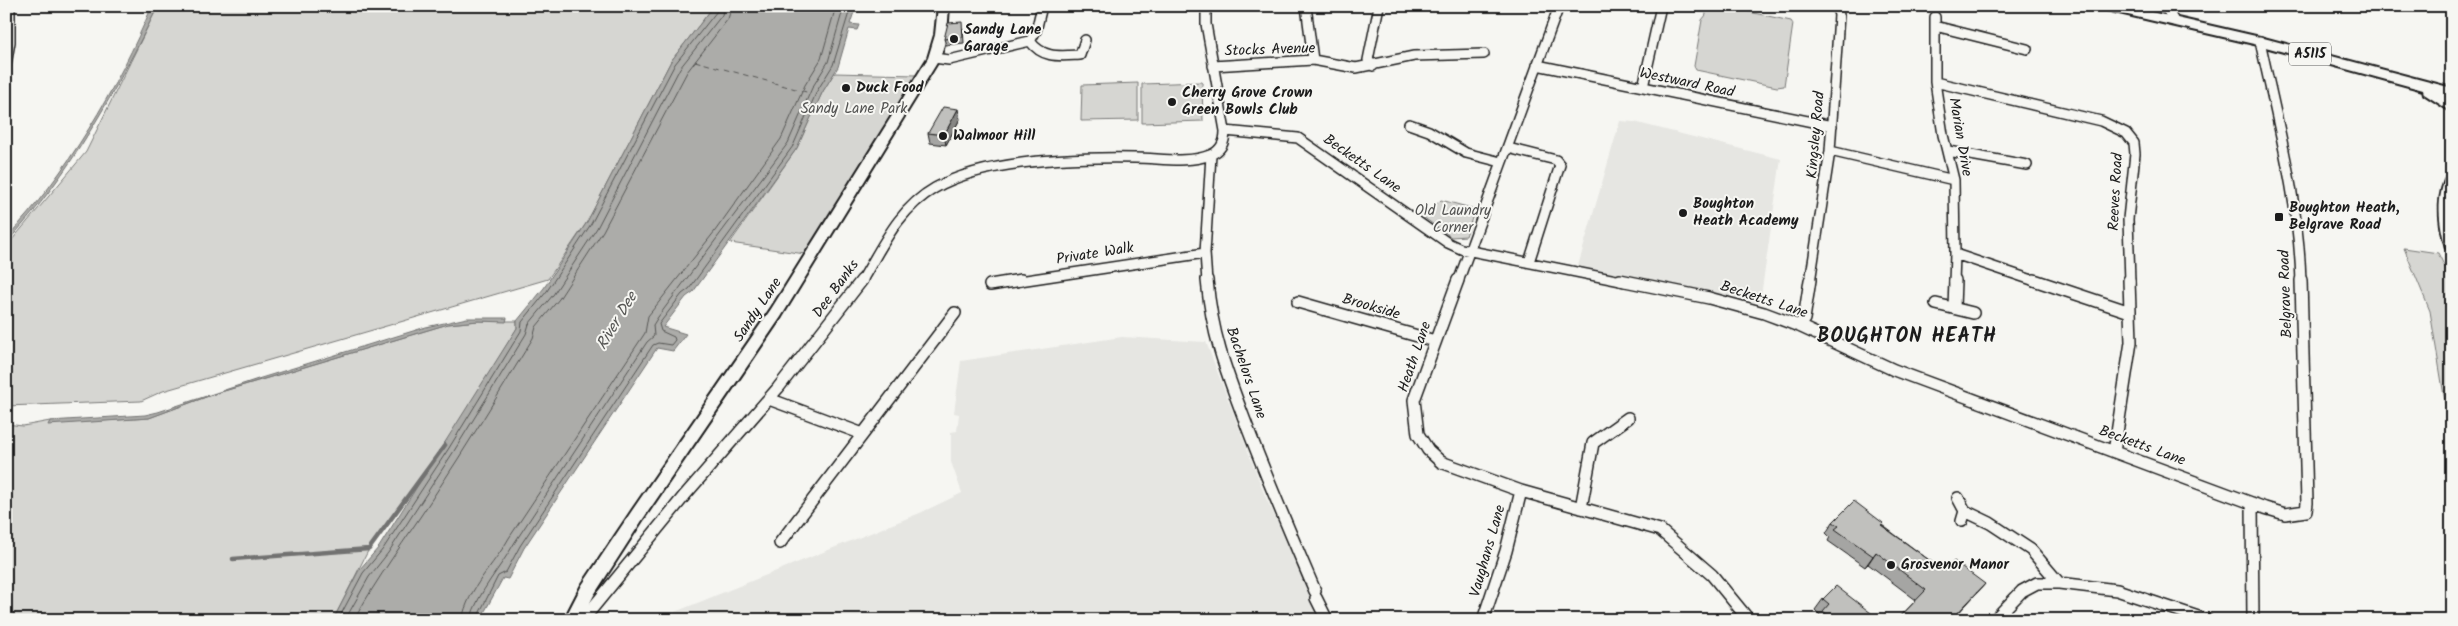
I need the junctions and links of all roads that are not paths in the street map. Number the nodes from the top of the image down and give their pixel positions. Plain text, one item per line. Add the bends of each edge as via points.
1 (10, 6) edge
2 (944, 6) edge
3 (1042, 6) edge
4 (1206, 6) edge
5 (1306, 6) edge
6 (1380, 6) edge
7 (1559, 6) edge
8 (1661, 6) edge
9 (1833, 6) edge
10 (2106, 6) edge
11 (2165, 6) edge
12 (2174, 21) junction
13 (1085, 40) dead end
14 (1030, 41) junction
15 (2260, 41) junction
16 (8, 43) edge
17 (2028, 49) dead end
18 (1479, 56) dead end
19 (934, 58) junction
20 (1313, 60) junction
21 (6, 65) edge
22 (1537, 65) junction
23 (1213, 66) junction
24 (1373, 66) junction
25 (2408, 81) junction
26 (1935, 82) junction
27 (1643, 88) junction
28 (2452, 93) edge
29 (2452, 107) edge
30 (1409, 125) dead end
31 (1832, 126) junction
32 (1225, 131) junction
33 (1508, 148) junction
34 (1830, 151) junction
35 (1948, 152) junction
36 (1210, 155) junction
37 (1501, 162) junction
38 (2027, 165) dead end
39 (2452, 177) edge
40 (1954, 180) junction
41 (2452, 248) edge
42 (1470, 252) junction
43 (1205, 253) junction
44 (1956, 254) junction
45 (1529, 262) junction
46 (990, 285) dead end
47 (1298, 302) dead end
48 (1936, 304) dead end
49 (1954, 308) junction
50 (2130, 312) junction
51 (955, 313) dead end
52 (1973, 313) dead end
53 (1799, 326) junction
54 (1435, 341) junction
55 (769, 399) junction
56 (1628, 418) dead end
57 (863, 434) junction
58 (2114, 452) junction
59 (1521, 491) junction
60 (1958, 498) dead end
61 (2252, 503) junction
62 (1581, 508) junction
63 (2298, 514) joint
64 (780, 543) dead end
65 (2059, 583) junction
66 (572, 620) edge
67 (578, 620) edge
68 (1327, 620) edge
69 (1483, 620) edge
70 (1749, 620) edge
71 (1994, 620) edge
72 (2207, 620) edge
73 (2253, 620) edge

1 - 16 street
2 - 19 main road, Sandy Lane
3 - 14 street
4 - 23 street
5 - 20 street
6 - 24 street via 1368,60
7 - 22 street, Heath Lane
8 - 27 street
9 - 31 street, Kingsley Road via 1839,15
10 - 12 highway, A5115
11 - 12 street
12 - 15 highway, A5115
13 - 14 street via 1080,59 1040,54
14 - 19 street via 949,60
15 - 25 highway, A5115
15 - 63 street, Belgrave Road via 2295,205 2300,245 2307,503 2306,511
16 - 21 street
17 - 26 street, Marian Drive via 2008,40 1935,21
18 - 24 street, Stocks Avenue via 1414,56
19 - 66 main road, Sandy Lane via 776,313 634,521
20 - 23 street, Stocks Avenue
20 - 24 street, Stocks Avenue via 1356,68
22 - 27 street, Westward Road
22 - 33 street, Heath Lane
23 - 32 street
25 - 28 highway, A5115
25 - 29 highway, A5115 via 2434,93
26 - 35 street, Marian Drive via 1942,135
26 - 50 street, Reeves Road via 2102,121 2126,133 2134,143 2135,154 2128,219
27 - 31 street, Westward Road
30 - 37 street via 1429,131 1466,153
31 - 34 street, Kingsley Road
32 - 36 street via 1225,142
32 - 42 street, Becketts Lane via 1298,138 1448,243
33 - 37 street, Heath Lane
33 - 45 street via 1556,160 1560,165
34 - 40 street
34 - 53 street, Kingsley Road via 1804,319
35 - 38 street
35 - 40 street, Marian Drive
36 - 43 street, Bachelors Lane
36 - 55 street, Dee Banks via 1191,159 1094,159 1025,165 984,172 938,187 901,214 856,290
37 - 42 street, Heath Lane
39 - 41 street via 2445,203 2446,230
40 - 44 street, Marian Drive
42 - 45 street, Becketts Lane
42 - 54 street, Heath Lane
43 - 46 street, Private Walk
43 - 68 street, Bachelors Lane via 1210,316 1220,356 1272,491
44 - 49 street, Marian Drive
44 - 50 street
45 - 53 street, Becketts Lane via 1709,298
47 - 54 street, Brookside
48 - 49 street
49 - 52 street
50 - 58 street, Reeves Road via 2131,342
51 - 57 street
53 - 58 street, Becketts Lane via 1894,370
54 - 59 street, Heath Lane via 1414,400 1418,434 1441,462
55 - 57 street
55 - 67 street, Dee Banks via 699,477 586,616
56 - 62 street via 1593,443
57 - 64 street
58 - 61 street, Becketts Lane
59 - 62 street, Heath Lane
59 - 69 street, Vaughans Lane via 1506,552
60 - 65 street via 1963,516 1990,523 2024,544
61 - 63 street, Becketts Lane via 2288,515
61 - 73 street
62 - 70 street, Heath Lane via 1660,530 1712,575
65 - 71 street via 2037,583 2022,591
65 - 72 street via 2117,590

